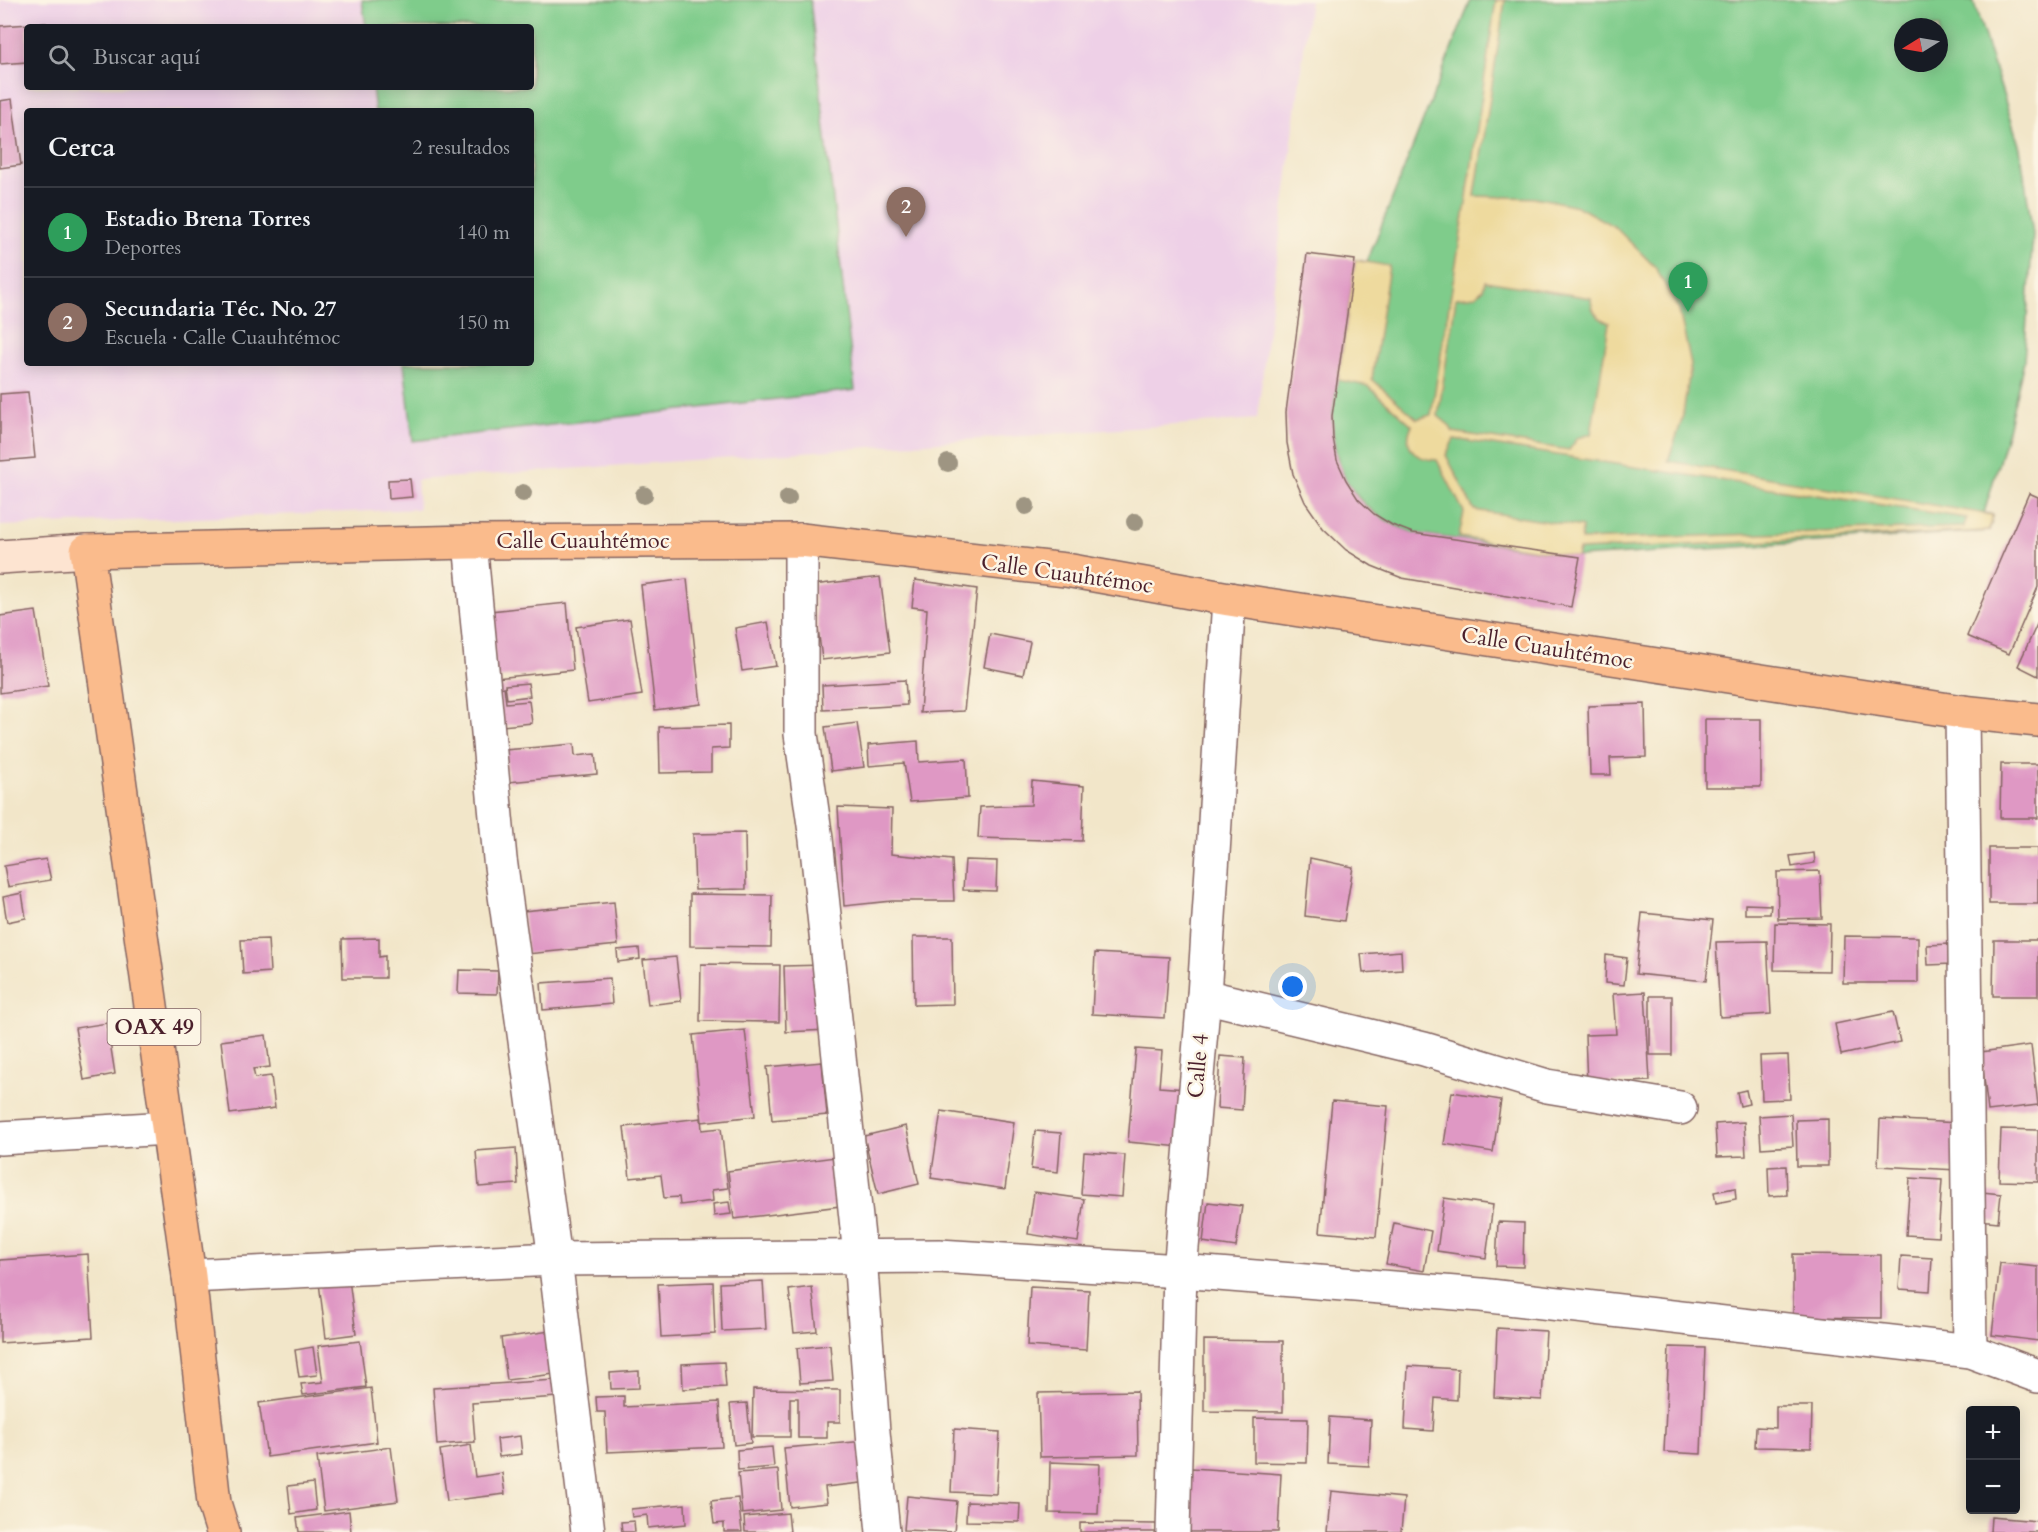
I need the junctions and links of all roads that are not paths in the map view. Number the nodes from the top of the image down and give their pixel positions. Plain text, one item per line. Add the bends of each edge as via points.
1 (801, 540) junction
2 (470, 542) junction
3 (87, 551) junction
4 (0, 557) edge
5 (1229, 599) junction
6 (1962, 712) junction
7 (2038, 720) edge
8 (1204, 996) junction
9 (1680, 1108) dead end
10 (168, 1128) junction
11 (0, 1138) edge
12 (860, 1257) junction
13 (555, 1259) junction
14 (1180, 1271) junction
15 (189, 1276) junction
16 (1970, 1351) junction
17 (2038, 1376) edge
18 (216, 1522) edge
19 (588, 1532) edge
20 (883, 1532) edge
21 (1173, 1532) edge

1 - 2 main road, Calle Cuauhtémoc
1 - 5 main road, Calle Cuauhtémoc via 1066,570
1 - 12 street via 801,734 816,839
2 - 3 main road, Calle Cuauhtémoc
2 - 13 street via 500,859
3 - 4 street
3 - 10 main road, OAX 49
5 - 6 main road, Calle Cuauhtémoc
5 - 8 street, Calle 4
6 - 7 main road, Calle Cuauhtémoc
6 - 16 street
8 - 9 street via 1424,1048 1547,1086
8 - 14 street, Calle 4
10 - 11 street
10 - 15 main road, OAX 49
12 - 13 street
12 - 14 street via 939,1256
12 - 20 street
13 - 15 street
13 - 19 street
14 - 16 street via 1482,1295
14 - 21 street, Calle 4
15 - 18 main road, OAX 49
16 - 17 street

